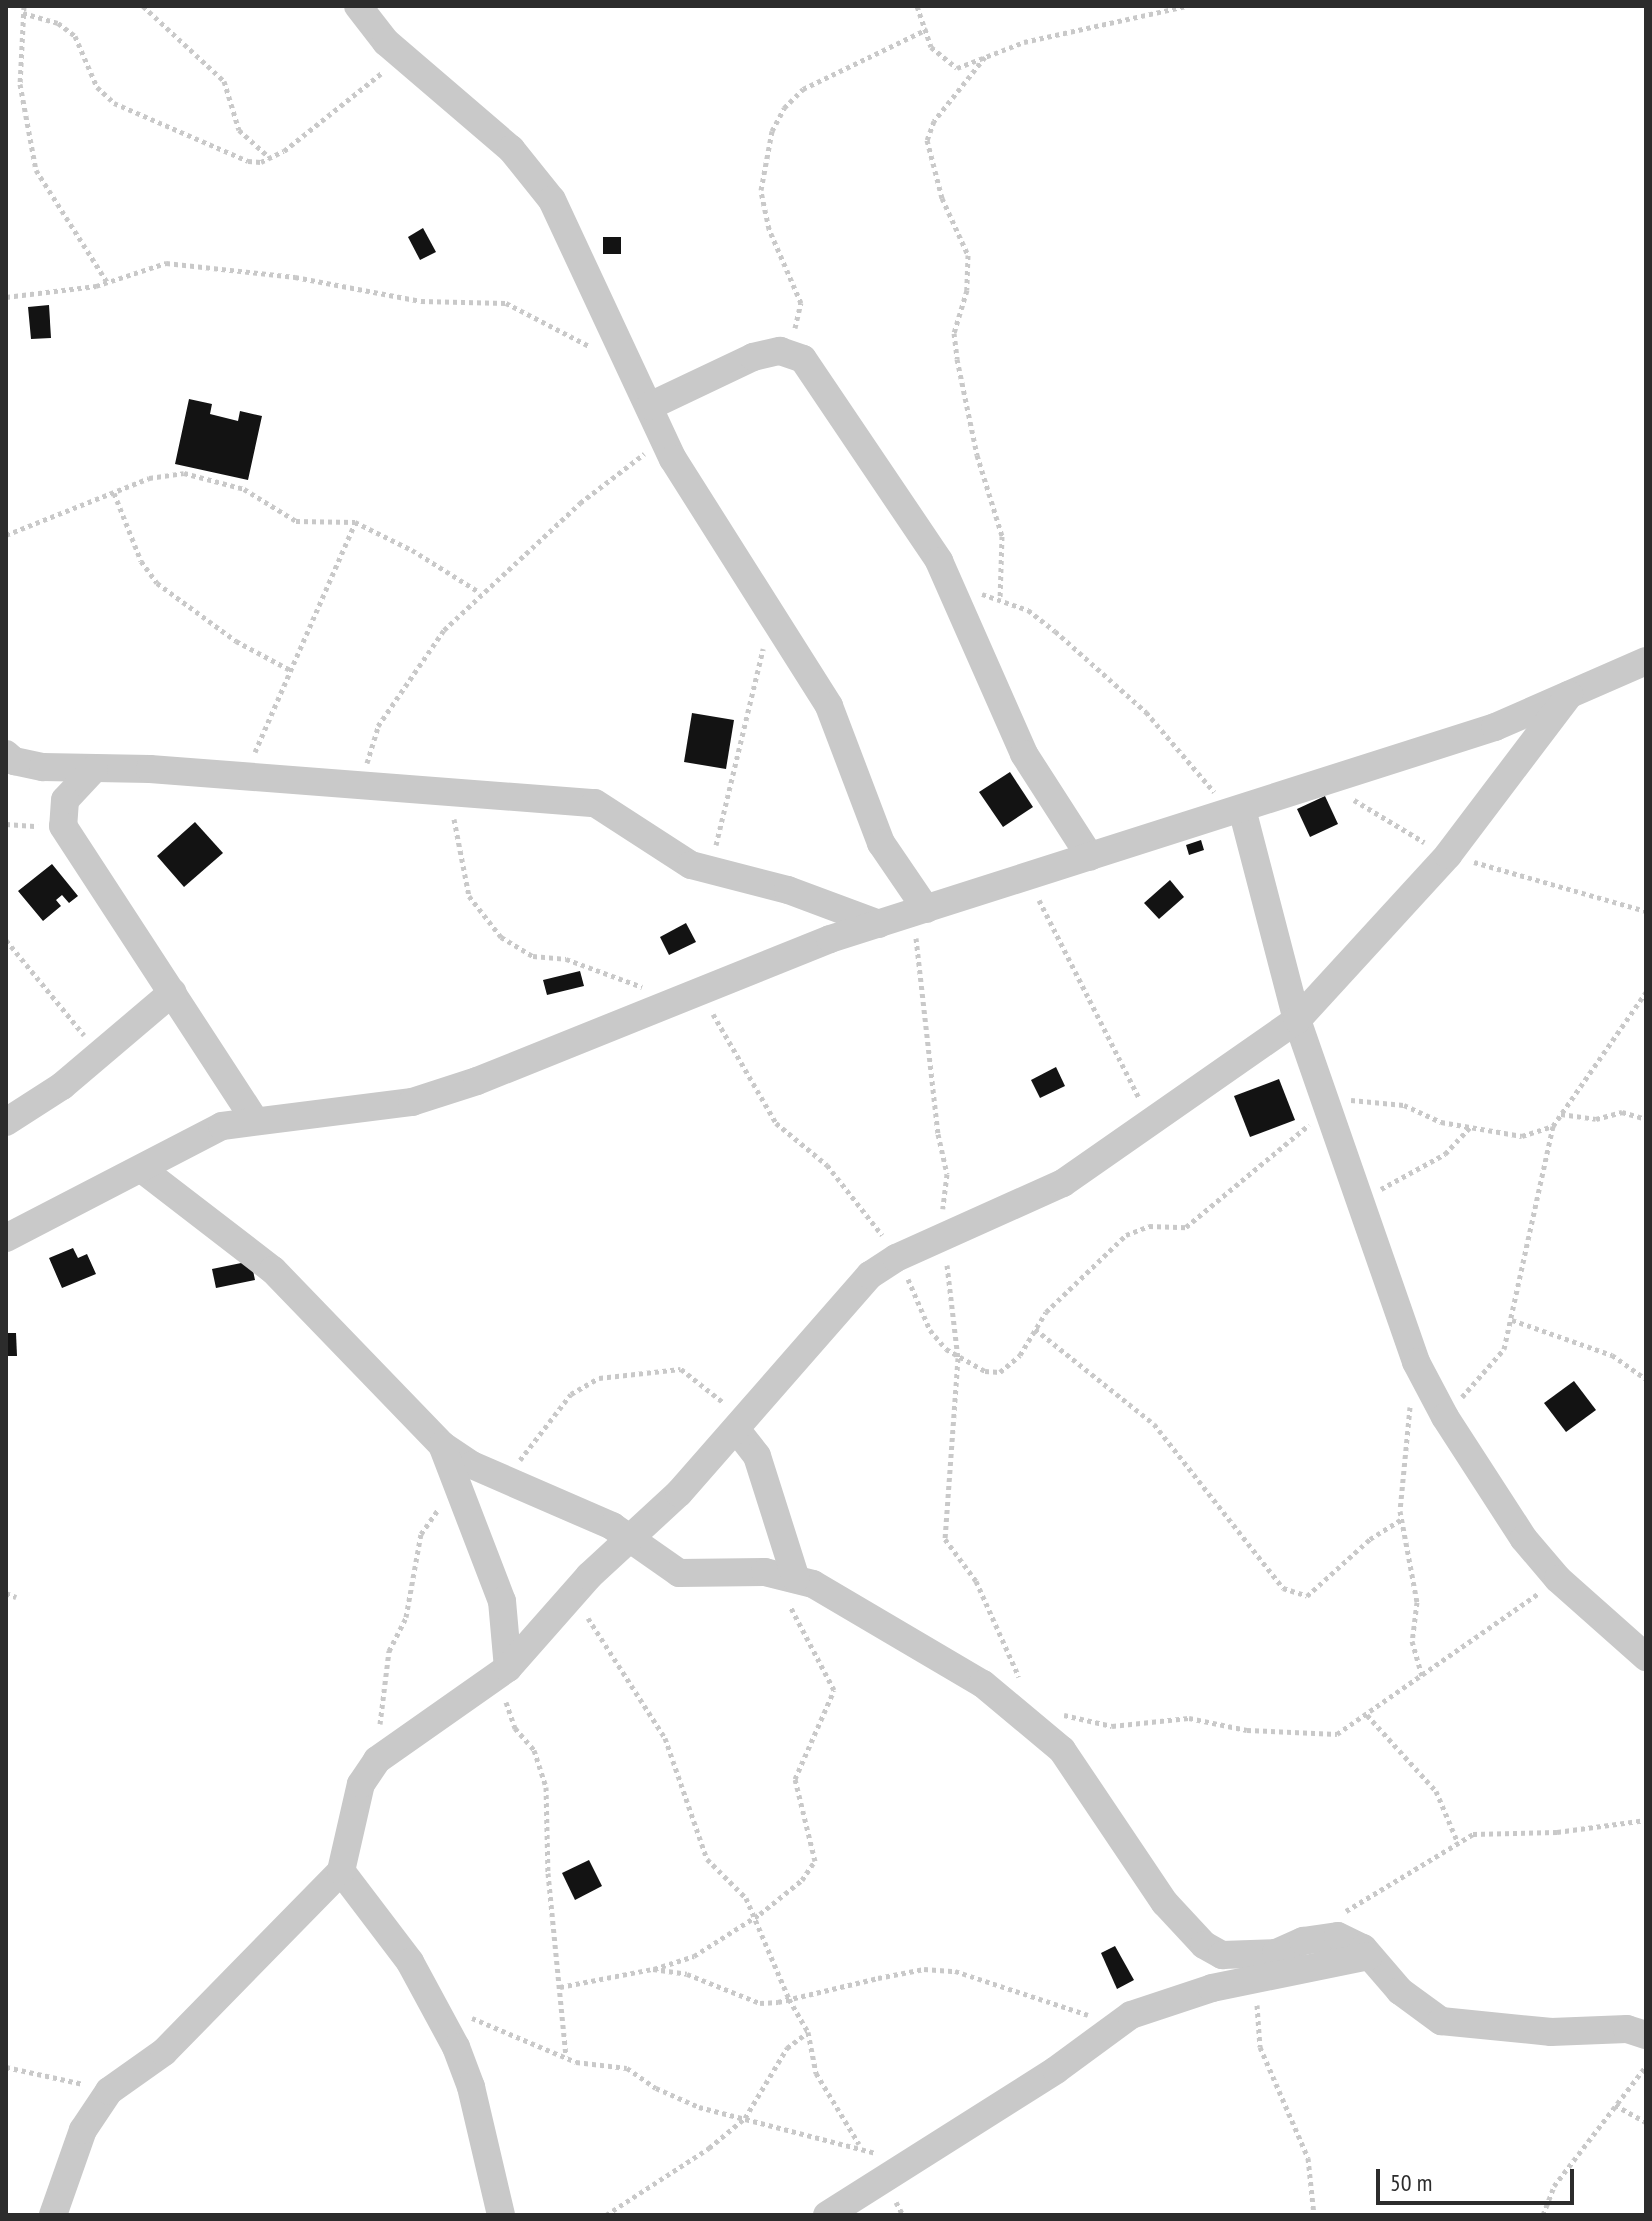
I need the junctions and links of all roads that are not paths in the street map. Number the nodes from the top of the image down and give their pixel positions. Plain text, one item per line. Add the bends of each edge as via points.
1 (358, 6) edge
2 (650, 406) junction
3 (1646, 661) edge
4 (1569, 695) junction
5 (6, 754) edge
6 (94, 769) junction
7 (1237, 810) junction
8 (1090, 857) junction
9 (921, 911) junction
10 (879, 924) junction
11 (173, 992) junction
12 (1297, 1020) junction
13 (253, 1118) junction
14 (6, 1122) edge
15 (143, 1170) junction
16 (6, 1238) edge
17 (739, 1424) junction
18 (442, 1445) junction
19 (629, 1539) junction
20 (791, 1591) junction
21 (1646, 1657) edge
22 (501, 1674) junction
23 (341, 1871) junction
24 (1369, 1956) junction
25 (1646, 2035) edge
26 (53, 2215) edge
27 (501, 2215) edge
28 (827, 2215) edge

1 - 2 street via 403,57 533,172 552,200
2 - 8 street via 753,357 780,351 803,359 841,409 958,599 979,643 996,699 1024,754
2 - 9 street via 765,612 829,706 881,843
3 - 4 street
4 - 7 street via 1495,727
4 - 12 street via 1448,855
5 - 6 street via 25,765
6 - 10 street via 595,803 665,852
6 - 11 street via 65,800 63,826
7 - 8 street
7 - 12 street
8 - 9 street
9 - 10 street
10 - 13 street via 412,1102
11 - 13 street
11 - 14 street via 101,1056
12 - 17 street via 1063,1183 899,1257 843,1300
12 - 21 street via 1420,1371 1445,1417 1491,1492 1558,1579
13 - 15 street via 222,1126
15 - 16 street
15 - 18 street via 273,1270
17 - 19 street
17 - 20 street via 757,1456
18 - 19 street via 505,1483 590,1516
18 - 22 street via 502,1601
19 - 20 street via 679,1573 765,1572
19 - 22 street
20 - 24 street via 837,1595 983,1684 1043,1731 1078,1770 1165,1903 1204,1945 1244,1958 1315,1938 1351,1940
22 - 23 street via 377,1760 361,1784
23 - 26 street via 164,2052 109,2091 83,2130
23 - 27 street via 410,1962 456,2047 471,2087
24 - 25 street via 1400,1991 1441,2021 1551,2032 1627,2029
24 - 28 street via 1151,2005

